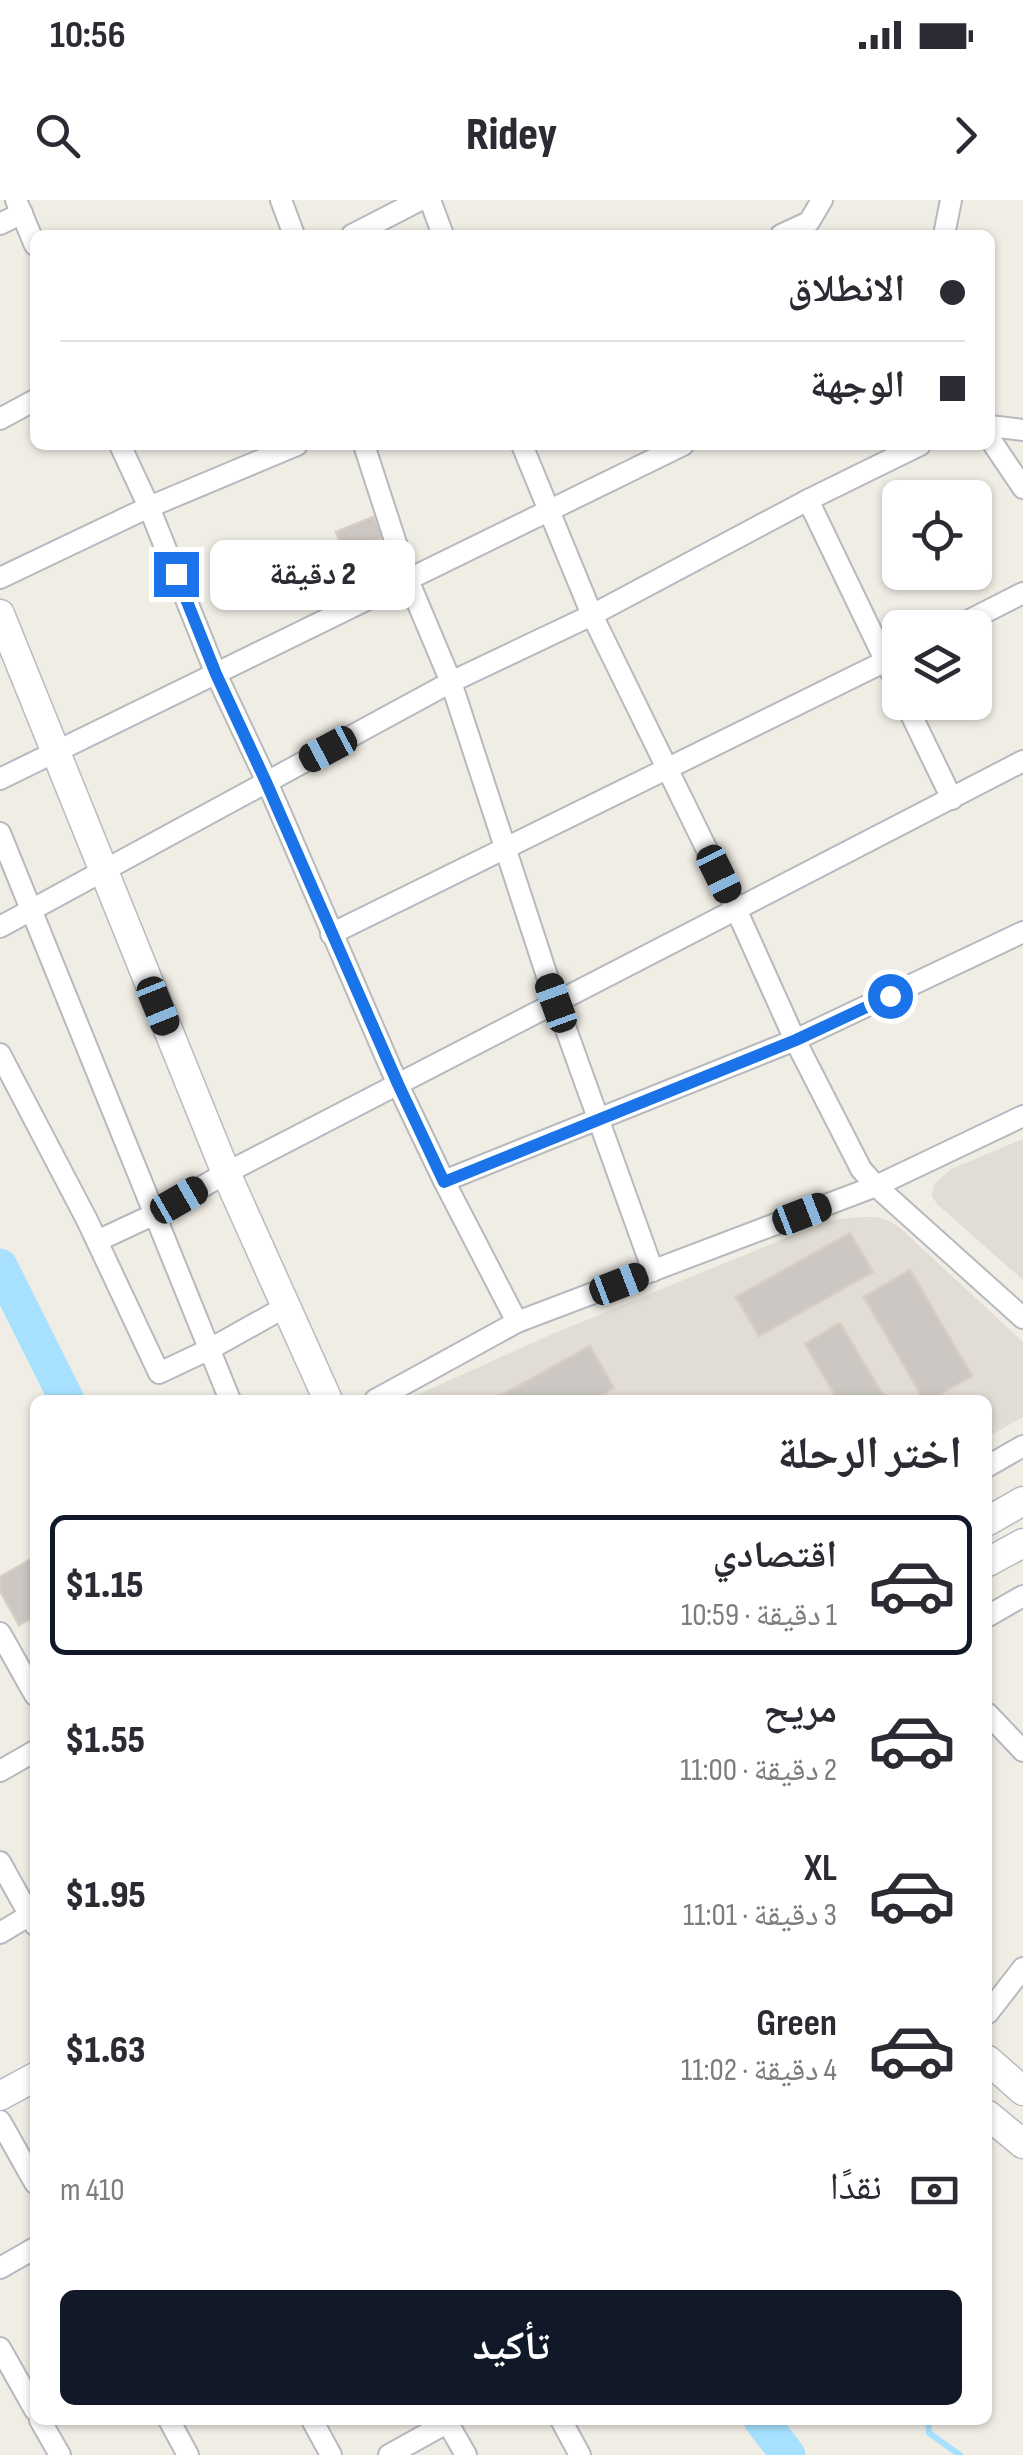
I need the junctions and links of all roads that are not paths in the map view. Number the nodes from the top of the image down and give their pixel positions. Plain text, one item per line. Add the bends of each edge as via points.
1 (281, 200) edge
2 (420, 200) edge
3 (430, 200) edge
4 (822, 200) edge
5 (950, 200) edge
6 (19, 206) edge
7 (0, 224) edge
8 (292, 230) edge
9 (362, 230) edge
10 (441, 230) edge
11 (792, 230) edge
12 (945, 230) edge
13 (30, 233) edge
14 (30, 403) edge
15 (0, 419) edge
16 (995, 427) edge
17 (1023, 430) edge
18 (995, 446) edge
19 (122, 450) edge
20 (285, 450) edge
21 (366, 450) edge
22 (524, 450) edge
23 (674, 450) edge
24 (910, 450) edge
25 (1023, 488) edge
26 (808, 500) junction
27 (149, 507) junction
28 (549, 510) junction
29 (0, 578) edge
30 (408, 580) junction
31 (1023, 594) edge
32 (991, 610) edge
33 (0, 614) edge
34 (592, 615) junction
35 (882, 638) edge
36 (882, 663) edge
37 (216, 674) junction
38 (451, 682) junction
39 (915, 720) edge
40 (55, 752) junction
41 (1023, 761) edge
42 (668, 769) junction
43 (0, 779) edge
44 (266, 782) junction
45 (952, 798) junction
46 (0, 833) edge
47 (505, 849) junction
48 (103, 871) junction
49 (736, 908) junction
50 (33, 910) junction
51 (0, 928) edge
52 (1023, 932) edge
53 (332, 934) junction
54 (556, 1003) junction
55 (796, 1040) junction
56 (0, 1054) edge
57 (398, 1084) junction
58 (1023, 1116) edge
59 (598, 1121) junction
60 (226, 1173) junction
61 (444, 1182) junction
62 (876, 1186) junction
63 (155, 1214) junction
64 (97, 1241) junction
65 (653, 1271) junction
66 (287, 1306) junction
67 (1023, 1318) edge
68 (517, 1322) junction
69 (210, 1349) junction
70 (228, 1395) edge
71 (326, 1395) edge
72 (384, 1395) edge
73 (1023, 1446) edge
74 (992, 1464) edge
75 (1023, 1501) edge
76 (992, 1519) edge
77 (1023, 1542) edge
78 (992, 1560) edge
79 (1023, 1596) edge
80 (992, 1614) edge
81 (0, 1633) edge
82 (30, 1685) edge
83 (992, 1718) edge
84 (1023, 1751) edge
85 (30, 1754) edge
86 (0, 1770) edge
87 (0, 1862) edge
88 (30, 1913) edge
89 (30, 1919) edge
90 (0, 1933) edge
91 (1023, 1968) edge
92 (992, 2008) edge
93 (992, 2064) edge
94 (30, 2080) edge
95 (1023, 2091) edge
96 (0, 2096) edge
97 (992, 2118) edge
98 (0, 2120) edge
99 (1023, 2144) edge
100 (30, 2173) edge
101 (30, 2251) edge
102 (0, 2268) edge
103 (0, 2348) edge
104 (30, 2401) edge
105 (43, 2425) edge
106 (172, 2425) edge
107 (315, 2425) edge
108 (442, 2425) edge
109 (451, 2425) edge
110 (564, 2425) edge
111 (60, 2455) edge
112 (188, 2455) edge
113 (331, 2455) edge
114 (389, 2455) edge
115 (466, 2455) edge
116 (580, 2455) edge

1 - 8 street
2 - 9 street
3 - 10 street
4 - 11 street via 809,222
5 - 12 street
6 - 7 street
6 - 13 street
14 - 15 street
16 - 17 street
18 - 25 street
19 - 27 street
20 - 27 street
21 - 30 street
22 - 28 street
23 - 28 street
24 - 26 street
26 - 34 street
26 - 35 street
27 - 29 street
27 - 37 street
28 - 30 street
28 - 34 street
30 - 37 street
30 - 38 street
31 - 32 street
33 - 40 street
34 - 38 street
34 - 42 street
36 - 42 street
37 - 40 street
37 - 44 street
38 - 44 street
38 - 47 street
39 - 45 street
40 - 43 street
40 - 48 street
41 - 45 street
42 - 47 street
42 - 49 street
44 - 48 street
44 - 53 street
45 - 49 street
46 - 50 street
47 - 53 street
47 - 54 street
48 - 50 street
48 - 60 street
49 - 54 street
49 - 55 street
50 - 51 street
50 - 63 street
52 - 55 street
53 - 57 street
54 - 57 street
54 - 59 street
55 - 59 street
55 - 62 street via 860,1169
56 - 64 street
57 - 60 street
57 - 61 street
58 - 62 street
59 - 61 street
59 - 65 street
60 - 63 street
60 - 66 street
61 - 68 street
62 - 65 street
62 - 67 street
63 - 64 street
63 - 69 street
64 - 69 street via 158,1373
65 - 68 street
66 - 69 street
66 - 71 street
68 - 72 street
69 - 70 street
73 - 74 street
75 - 76 street
77 - 78 street
79 - 80 street
81 - 82 street
83 - 84 street
85 - 86 street
87 - 88 street
89 - 90 street
91 - 92 street
93 - 95 street
94 - 96 street
97 - 99 street
98 - 100 street
101 - 102 street
103 - 104 street
105 - 111 street
106 - 112 street
107 - 113 street
108 - 114 street
109 - 115 street
110 - 116 street

